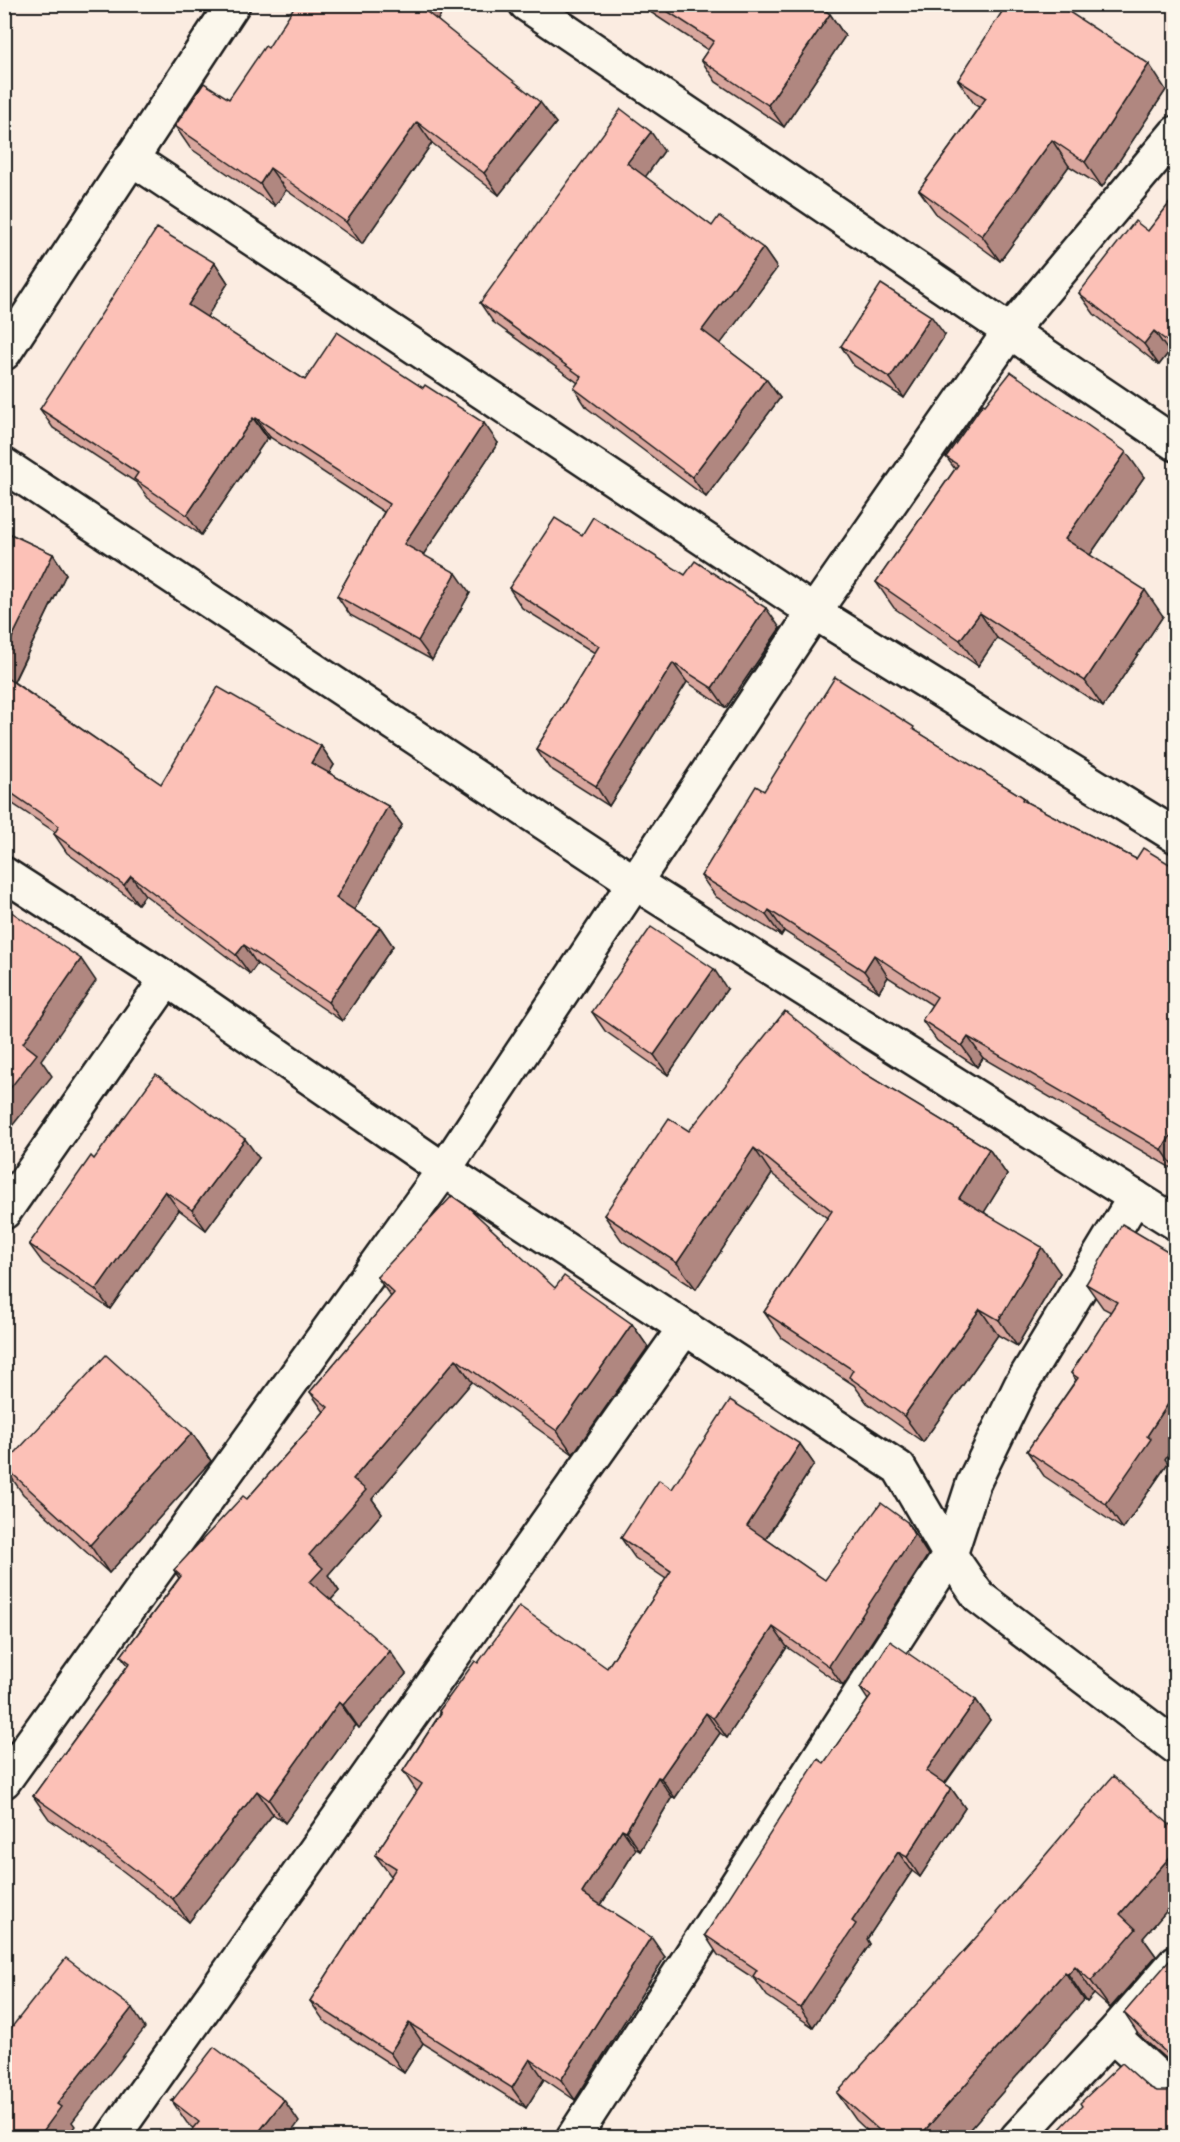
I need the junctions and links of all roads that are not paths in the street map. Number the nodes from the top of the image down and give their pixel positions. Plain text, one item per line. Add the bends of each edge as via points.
1 (233, 4) edge
2 (526, 4) edge
3 (1176, 133) edge
4 (131, 158) junction
5 (1010, 331) junction
6 (4, 353) edge
7 (1176, 444) edge
8 (4, 465) edge
9 (814, 612) junction
10 (1176, 837) edge
11 (4, 874) edge
12 (634, 882) junction
13 (167, 979) junction
14 (444, 1170) junction
15 (1135, 1197) junction
16 (4, 1212) edge
17 (1176, 1223) edge
18 (684, 1329) junction
19 (950, 1555) junction
20 (1176, 1747) edge
21 (4, 1781) edge
22 (1176, 1962) edge
23 (1112, 2035) junction
24 (1176, 2094) edge
25 (112, 2138) edge
26 (573, 2138) edge
27 (1017, 2138) edge

1 - 4 street
2 - 5 street
3 - 5 street
4 - 6 street
4 - 9 street
5 - 7 street
5 - 9 street
8 - 12 street
9 - 10 street
9 - 12 street
11 - 13 street
12 - 14 street
12 - 15 street
13 - 14 street
13 - 16 street
14 - 18 street
14 - 21 street
15 - 17 street
15 - 19 street via 1021,1385 973,1484
18 - 19 street via 899,1468
18 - 25 street
19 - 20 street via 979,1597
19 - 26 street
22 - 23 street
23 - 24 street
23 - 27 street

